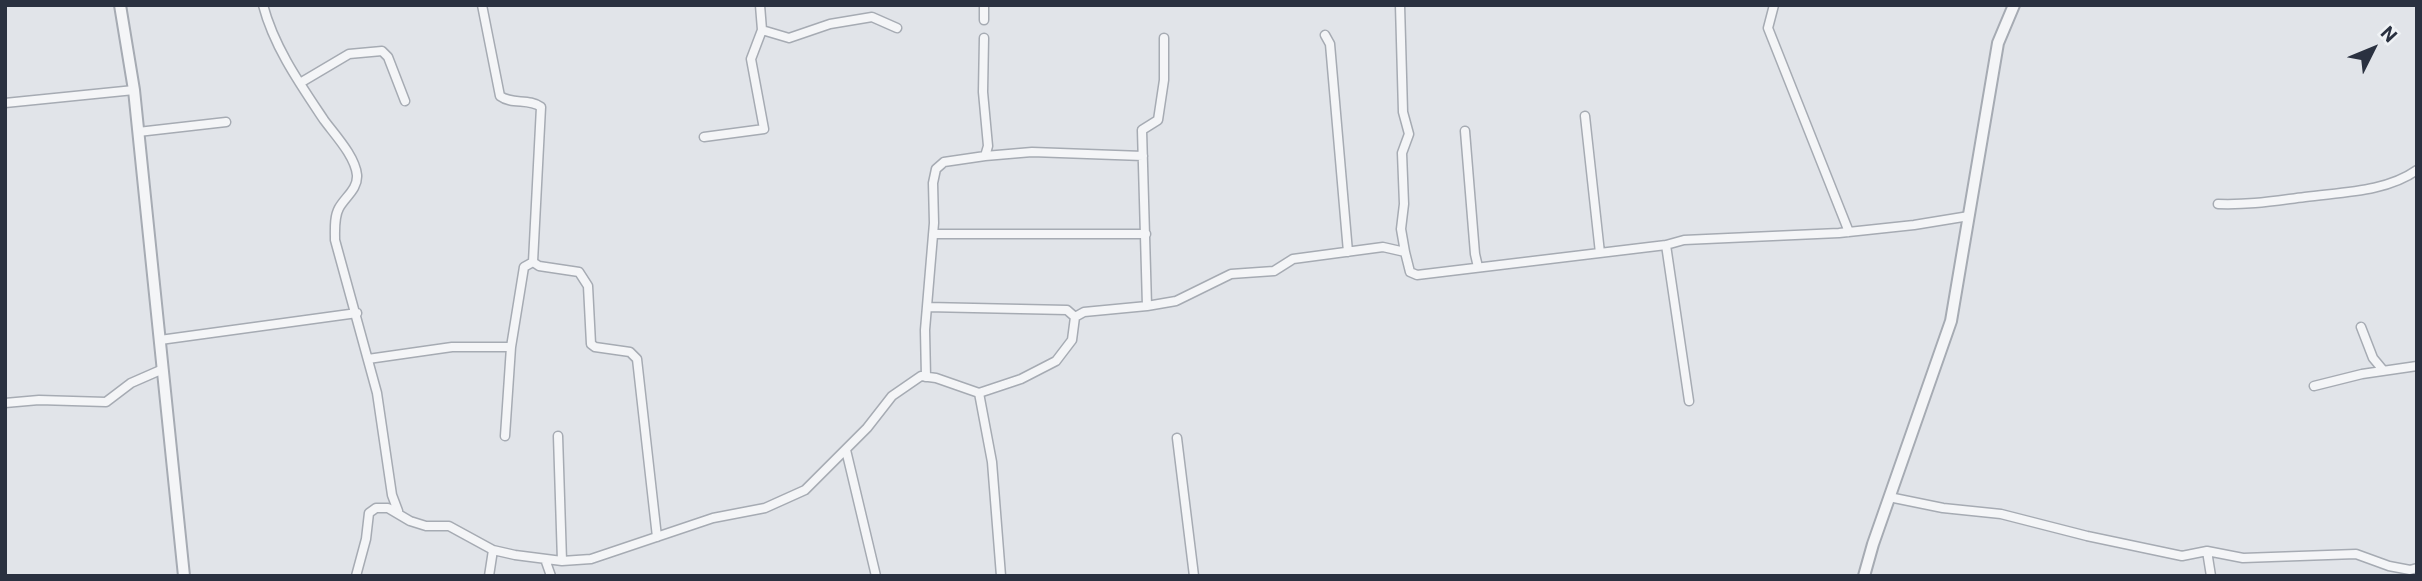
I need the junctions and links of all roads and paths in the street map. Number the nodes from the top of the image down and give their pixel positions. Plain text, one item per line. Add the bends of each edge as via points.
1 (120, 5) edge
2 (263, 5) edge
3 (482, 5) edge
4 (760, 5) edge
5 (984, 5) edge
6 (1400, 5) edge
7 (1773, 5) edge
8 (2014, 5) edge
9 (984, 20) dead end
10 (897, 28) dead end
11 (762, 30) junction
12 (1325, 35) dead end
13 (984, 38) dead end
14 (1164, 38) dead end
15 (300, 83) junction
16 (134, 90) junction
17 (405, 101) dead end
18 (5, 103) edge
19 (1585, 116) dead end
20 (226, 122) dead end
21 (1465, 131) dead end
22 (138, 132) junction
23 (704, 136) dead end
24 (985, 156) junction
25 (1143, 156) junction
26 (2417, 170) edge
27 (2218, 204) dead end
28 (1969, 216) junction
29 (1849, 232) junction
30 (933, 234) junction
31 (1146, 234) junction
32 (1667, 245) junction
33 (1348, 251) junction
34 (1405, 252) junction
35 (1600, 253) junction
36 (533, 262) junction
37 (1478, 267) junction
38 (1147, 306) junction
39 (927, 307) junction
40 (357, 313) junction
41 (1075, 317) junction
42 (2361, 327) dead end
43 (160, 340) junction
44 (512, 347) junction
45 (369, 359) junction
46 (2417, 366) edge
47 (163, 369) junction
48 (2383, 370) junction
49 (926, 377) junction
50 (2314, 386) dead end
51 (979, 393) junction
52 (1689, 401) dead end
53 (5, 403) edge
54 (505, 436) dead end
55 (558, 436) dead end
56 (1177, 439) dead end
57 (845, 450) junction
58 (1889, 497) junction
59 (398, 512) junction
60 (657, 537) junction
61 (493, 550) junction
62 (2207, 551) junction
63 (545, 559) junction
64 (562, 561) junction
65 (2417, 568) edge
66 (184, 576) edge
67 (356, 576) edge
68 (489, 576) edge
69 (551, 576) edge
70 (876, 576) edge
71 (1001, 576) edge
72 (1194, 576) edge
73 (1864, 576) edge
74 (2211, 576) edge

1 - 16 street
2 - 15 street
3 - 36 street via 499,96 541,107
4 - 11 street
5 - 9 street
6 - 34 street via 1403,112 1409,134 1402,153
7 - 29 street via 1768,28
8 - 28 street via 1998,43
10 - 11 street via 872,17 789,38
11 - 23 street via 751,59 764,129
12 - 33 street via 1330,44
13 - 24 street
14 - 25 street via 1158,120 1142,130
15 - 17 street via 349,54 383,51
15 - 40 street via 358,177 340,208 335,240
16 - 18 street
16 - 22 street
19 - 35 street
20 - 22 street
21 - 37 street
22 - 43 street
24 - 25 street via 1032,152
24 - 30 street via 944,162 936,169
25 - 31 street
26 - 27 street via 2363,190 2253,205
28 - 29 street
28 - 58 street via 1951,321
29 - 32 street via 1716,237
30 - 31 street
30 - 39 street
31 - 38 street
32 - 35 street
32 - 52 street
33 - 34 street via 1383,247
33 - 38 street via 1293,259 1274,271 1231,274 1176,301
34 - 37 street via 1410,272 1417,275
35 - 37 street
36 - 44 street via 524,267
36 - 60 street via 579,272 588,286 591,344 630,352 637,359
38 - 41 street via 1084,312
39 - 41 street via 1067,310
39 - 49 street
40 - 43 street
40 - 45 street
41 - 51 street via 1072,340 1056,361
42 - 48 street
43 - 47 street
44 - 45 street via 452,347
44 - 54 street
45 - 59 street
46 - 48 street
47 - 53 street via 131,383 106,402
47 - 66 street
48 - 50 street
49 - 51 street
49 - 57 street via 892,396
51 - 71 street via 992,462
55 - 64 street
56 - 72 street
57 - 60 street via 805,490 765,508 713,518
57 - 70 street
58 - 62 street via 2001,514 2182,556
58 - 73 street
59 - 61 street via 426,526 449,526
59 - 67 street via 376,508 369,513
60 - 64 street via 591,559
61 - 63 street
61 - 68 street
62 - 65 street via 2243,558 2356,554 2389,566
62 - 74 street
63 - 64 street
63 - 69 street

